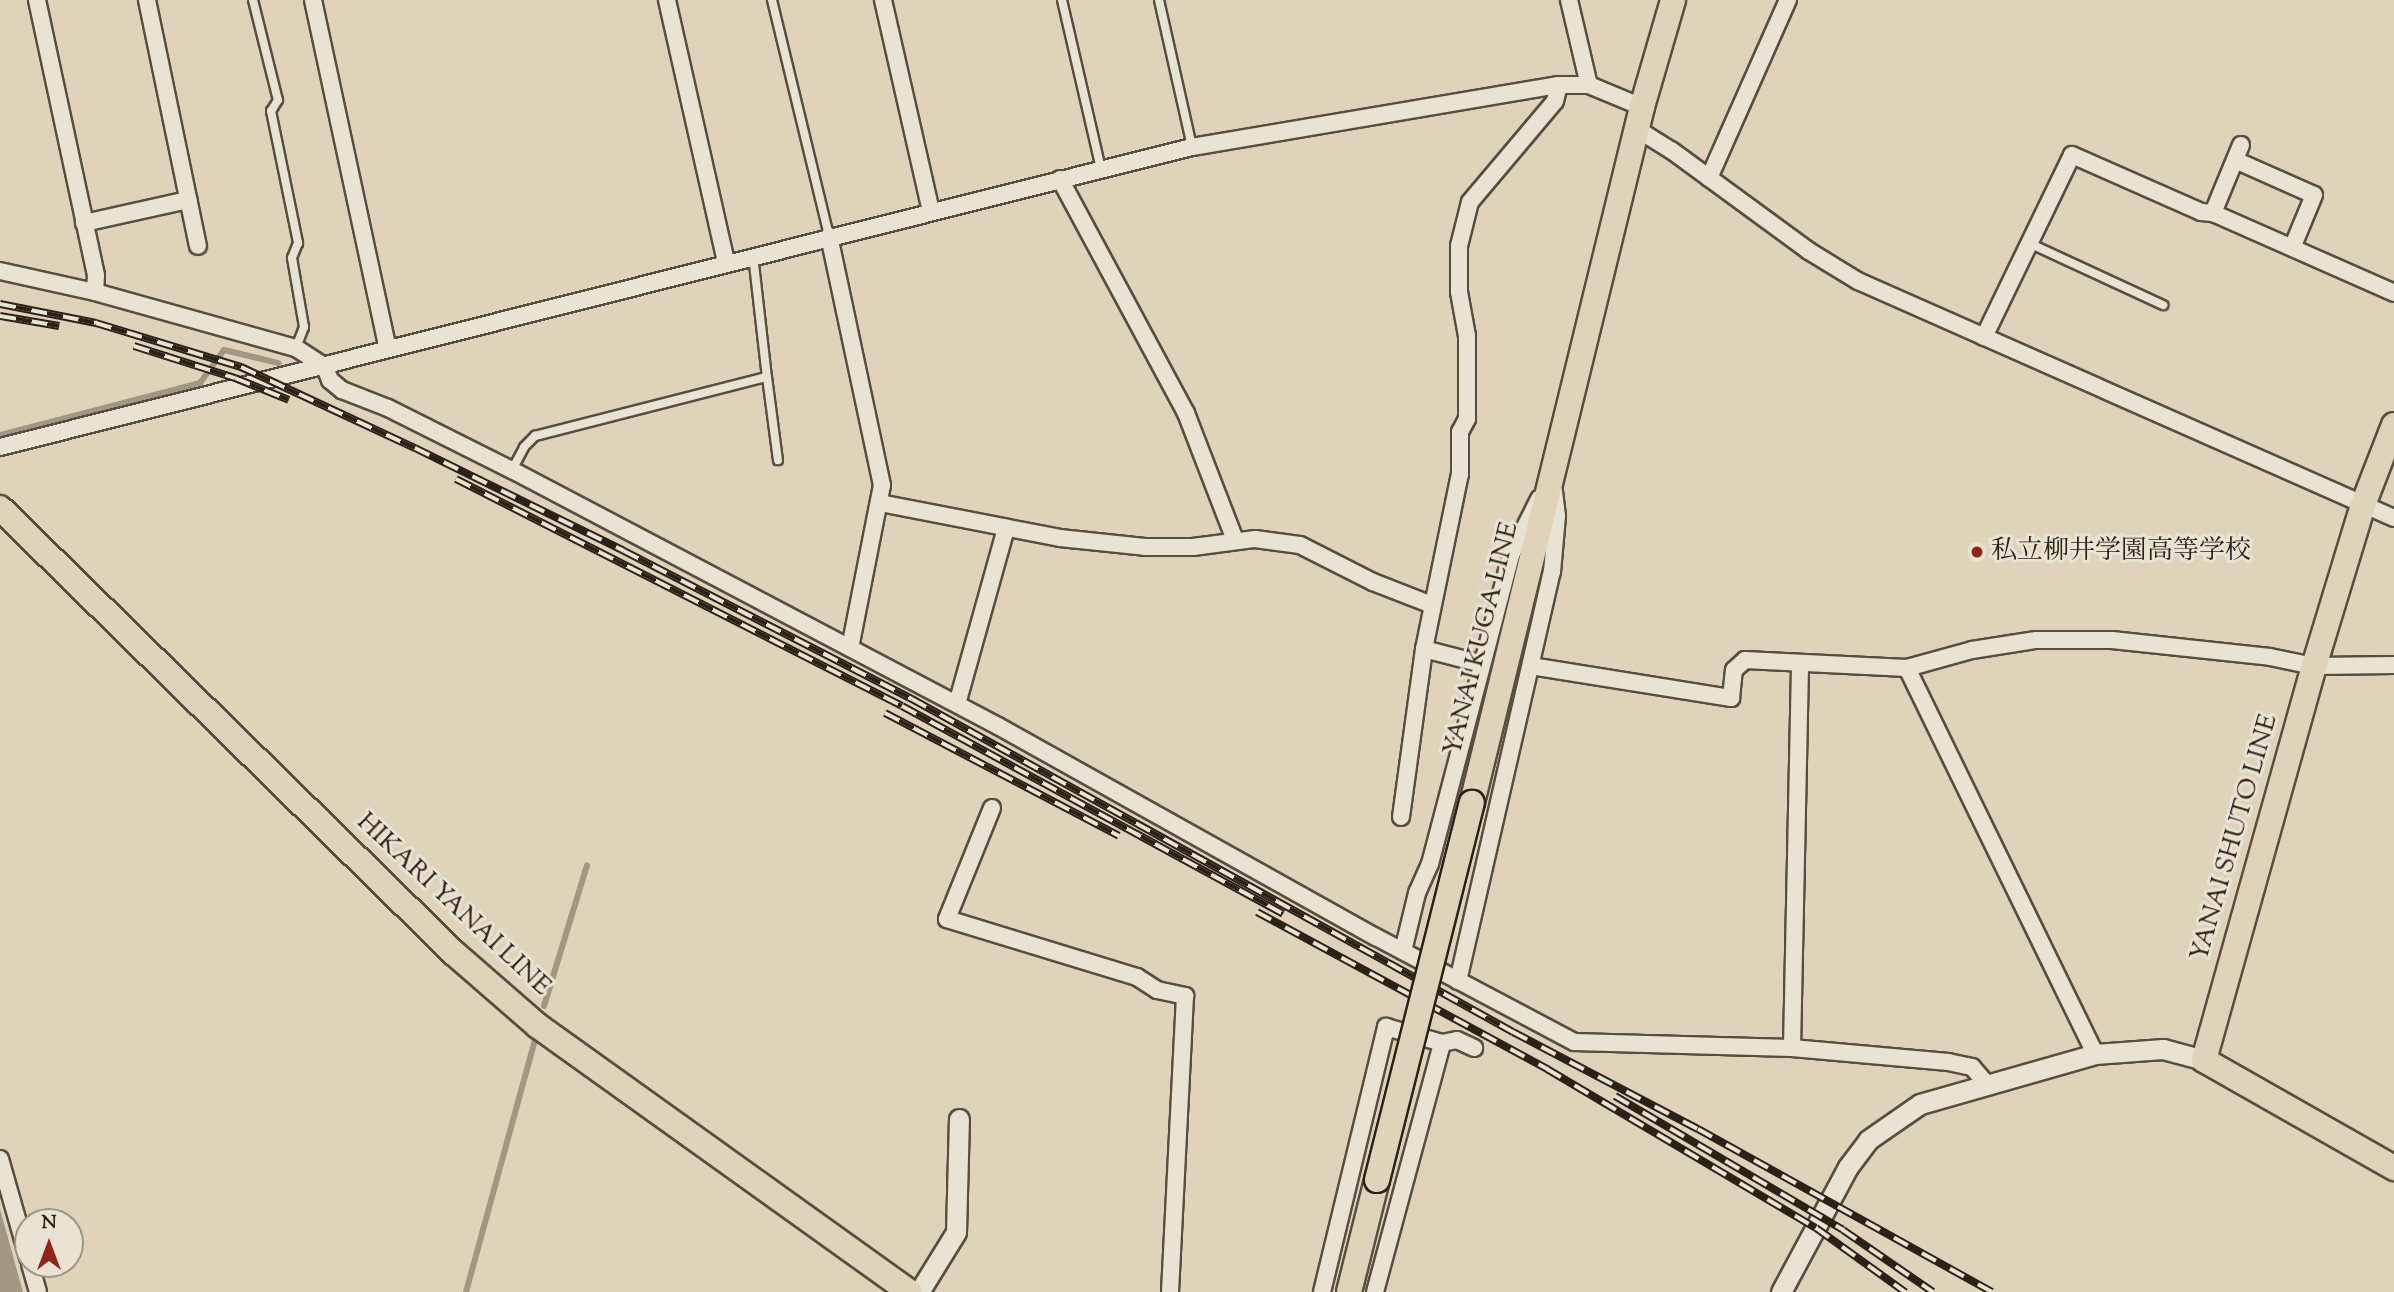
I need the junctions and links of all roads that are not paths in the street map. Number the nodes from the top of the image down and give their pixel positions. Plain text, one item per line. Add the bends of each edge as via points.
1 (37, 0) edge
2 (147, 0) edge
3 (253, 0) edge
4 (313, 0) edge
5 (667, 0) edge
6 (772, 0) edge
7 (883, 0) edge
8 (1062, 0) edge
9 (1159, 0) edge
10 (1569, 0) edge
11 (1673, 0) edge
12 (1788, 0) edge
13 (1559, 85) junction
14 (1589, 85) junction
15 (1640, 118) junction
16 (1192, 147) junction
17 (1101, 169) junction
18 (1709, 178) junction
19 (1060, 179) junction
20 (188, 200) junction
21 (931, 211) junction
22 (2213, 213) junction
23 (84, 223) junction
24 (829, 236) junction
25 (2029, 243) junction
26 (198, 246) dead end
27 (2292, 248) junction
28 (753, 256) junction
29 (726, 262) junction
30 (0, 271) edge
31 (94, 292) junction
32 (2394, 293) edge
33 (2163, 305) dead end
34 (1984, 337) junction
35 (296, 348) junction
36 (388, 349) junction
37 (325, 367) junction
38 (767, 377) junction
39 (2394, 425) edge
40 (0, 447) edge
41 (778, 460) dead end
42 (512, 470) junction
43 (1552, 477) junction
44 (880, 503) junction
45 (2363, 505) junction
46 (0, 508) edge
47 (2394, 518) edge
48 (1006, 528) junction
49 (1235, 540) junction
50 (1432, 605) junction
51 (850, 648) junction
52 (1424, 649) junction
53 (1800, 663) junction
54 (1482, 664) junction
55 (2394, 665) edge
56 (1531, 666) junction
57 (2314, 666) junction
58 (1907, 668) junction
59 (957, 704) junction
60 (992, 808) dead end
61 (1401, 817) dead end
62 (1430, 864) junction
63 (1482, 877) junction
64 (1403, 951) junction
65 (1458, 981) junction
66 (1442, 1043) junction
67 (1475, 1048) dead end
68 (1792, 1048) junction
69 (2095, 1054) junction
70 (2204, 1060) junction
71 (1987, 1084) junction
72 (960, 1119) dead end
73 (0, 1160) edge
74 (2394, 1168) edge
75 (14, 1208) edge
76 (909, 1292) edge
77 (919, 1292) edge
78 (1170, 1292) edge
79 (1322, 1292) edge
80 (1349, 1292) edge
81 (1375, 1292) edge
82 (1781, 1292) edge

1 - 23 street
2 - 20 street
3 - 35 lane via 278,100 271,111 298,243 292,258 304,327
4 - 36 street
5 - 29 street
6 - 24 lane
7 - 21 street
8 - 17 lane
9 - 16 lane
10 - 14 street
11 - 15 main road, YANAI KUGA LINE
12 - 18 street
13 - 14 street
13 - 16 street
13 - 50 street via 1555,101 1470,202 1459,258 1459,292 1467,335 1466,419 1460,432 1460,474
14 - 15 street
15 - 18 street
15 - 43 main road, YANAI KUGA LINE
16 - 17 street
17 - 19 street
18 - 34 street via 1858,281
19 - 21 street
19 - 49 street via 1186,413
20 - 23 street
20 - 26 street
21 - 24 street
22 - 25 street via 2201,212 2072,155
22 - 27 street
22 - 27 street via 2238,153 2314,195
23 - 31 street via 96,275
24 - 28 street
24 - 44 street via 882,485
25 - 33 lane
25 - 34 street
27 - 32 street
28 - 29 street
28 - 38 lane
29 - 36 street
30 - 31 street
31 - 35 street
34 - 45 street
35 - 37 street
36 - 37 street
37 - 40 street
37 - 42 street via 330,380 342,390
38 - 41 lane
38 - 42 lane via 535,436
39 - 45 main road, YANAI SHUTO LINE
42 - 51 street
43 - 54 street via 1511,555
43 - 56 street via 1557,516 1552,572
43 - 80 main road, YANAI KUGA LINE, bridge
44 - 48 street
44 - 51 street
45 - 47 street
45 - 57 main road, YANAI SHUTO LINE
46 - 76 main road, HIKARI YANAI LINE via 454,953 529,1019
48 - 49 street via 1145,547 1193,547
48 - 59 street
49 - 50 street via 1255,538 1300,545
50 - 52 street
51 - 59 street
52 - 54 street
52 - 61 street
53 - 56 street via 1745,660 1734,670 1731,698
53 - 58 street
53 - 68 street
54 - 62 street
55 - 57 street
56 - 63 street
57 - 58 street via 2112,640 2036,640 1972,650
57 - 70 main road, YANAI SHUTO LINE
58 - 69 street
59 - 64 street
60 - 78 street via 947,919 1185,996
62 - 63 street
62 - 64 street via 1417,893
63 - 65 street
64 - 65 street
65 - 68 street via 1574,1042
66 - 67 street via 1457,1040
66 - 79 street via 1386,1027
66 - 81 street
68 - 71 street via 1948,1062 1972,1067
69 - 70 street via 2163,1049
69 - 71 street
70 - 74 main road
71 - 82 street via 1920,1104 1868,1140 1848,1167
72 - 77 street via 956,1232
73 - 75 street

